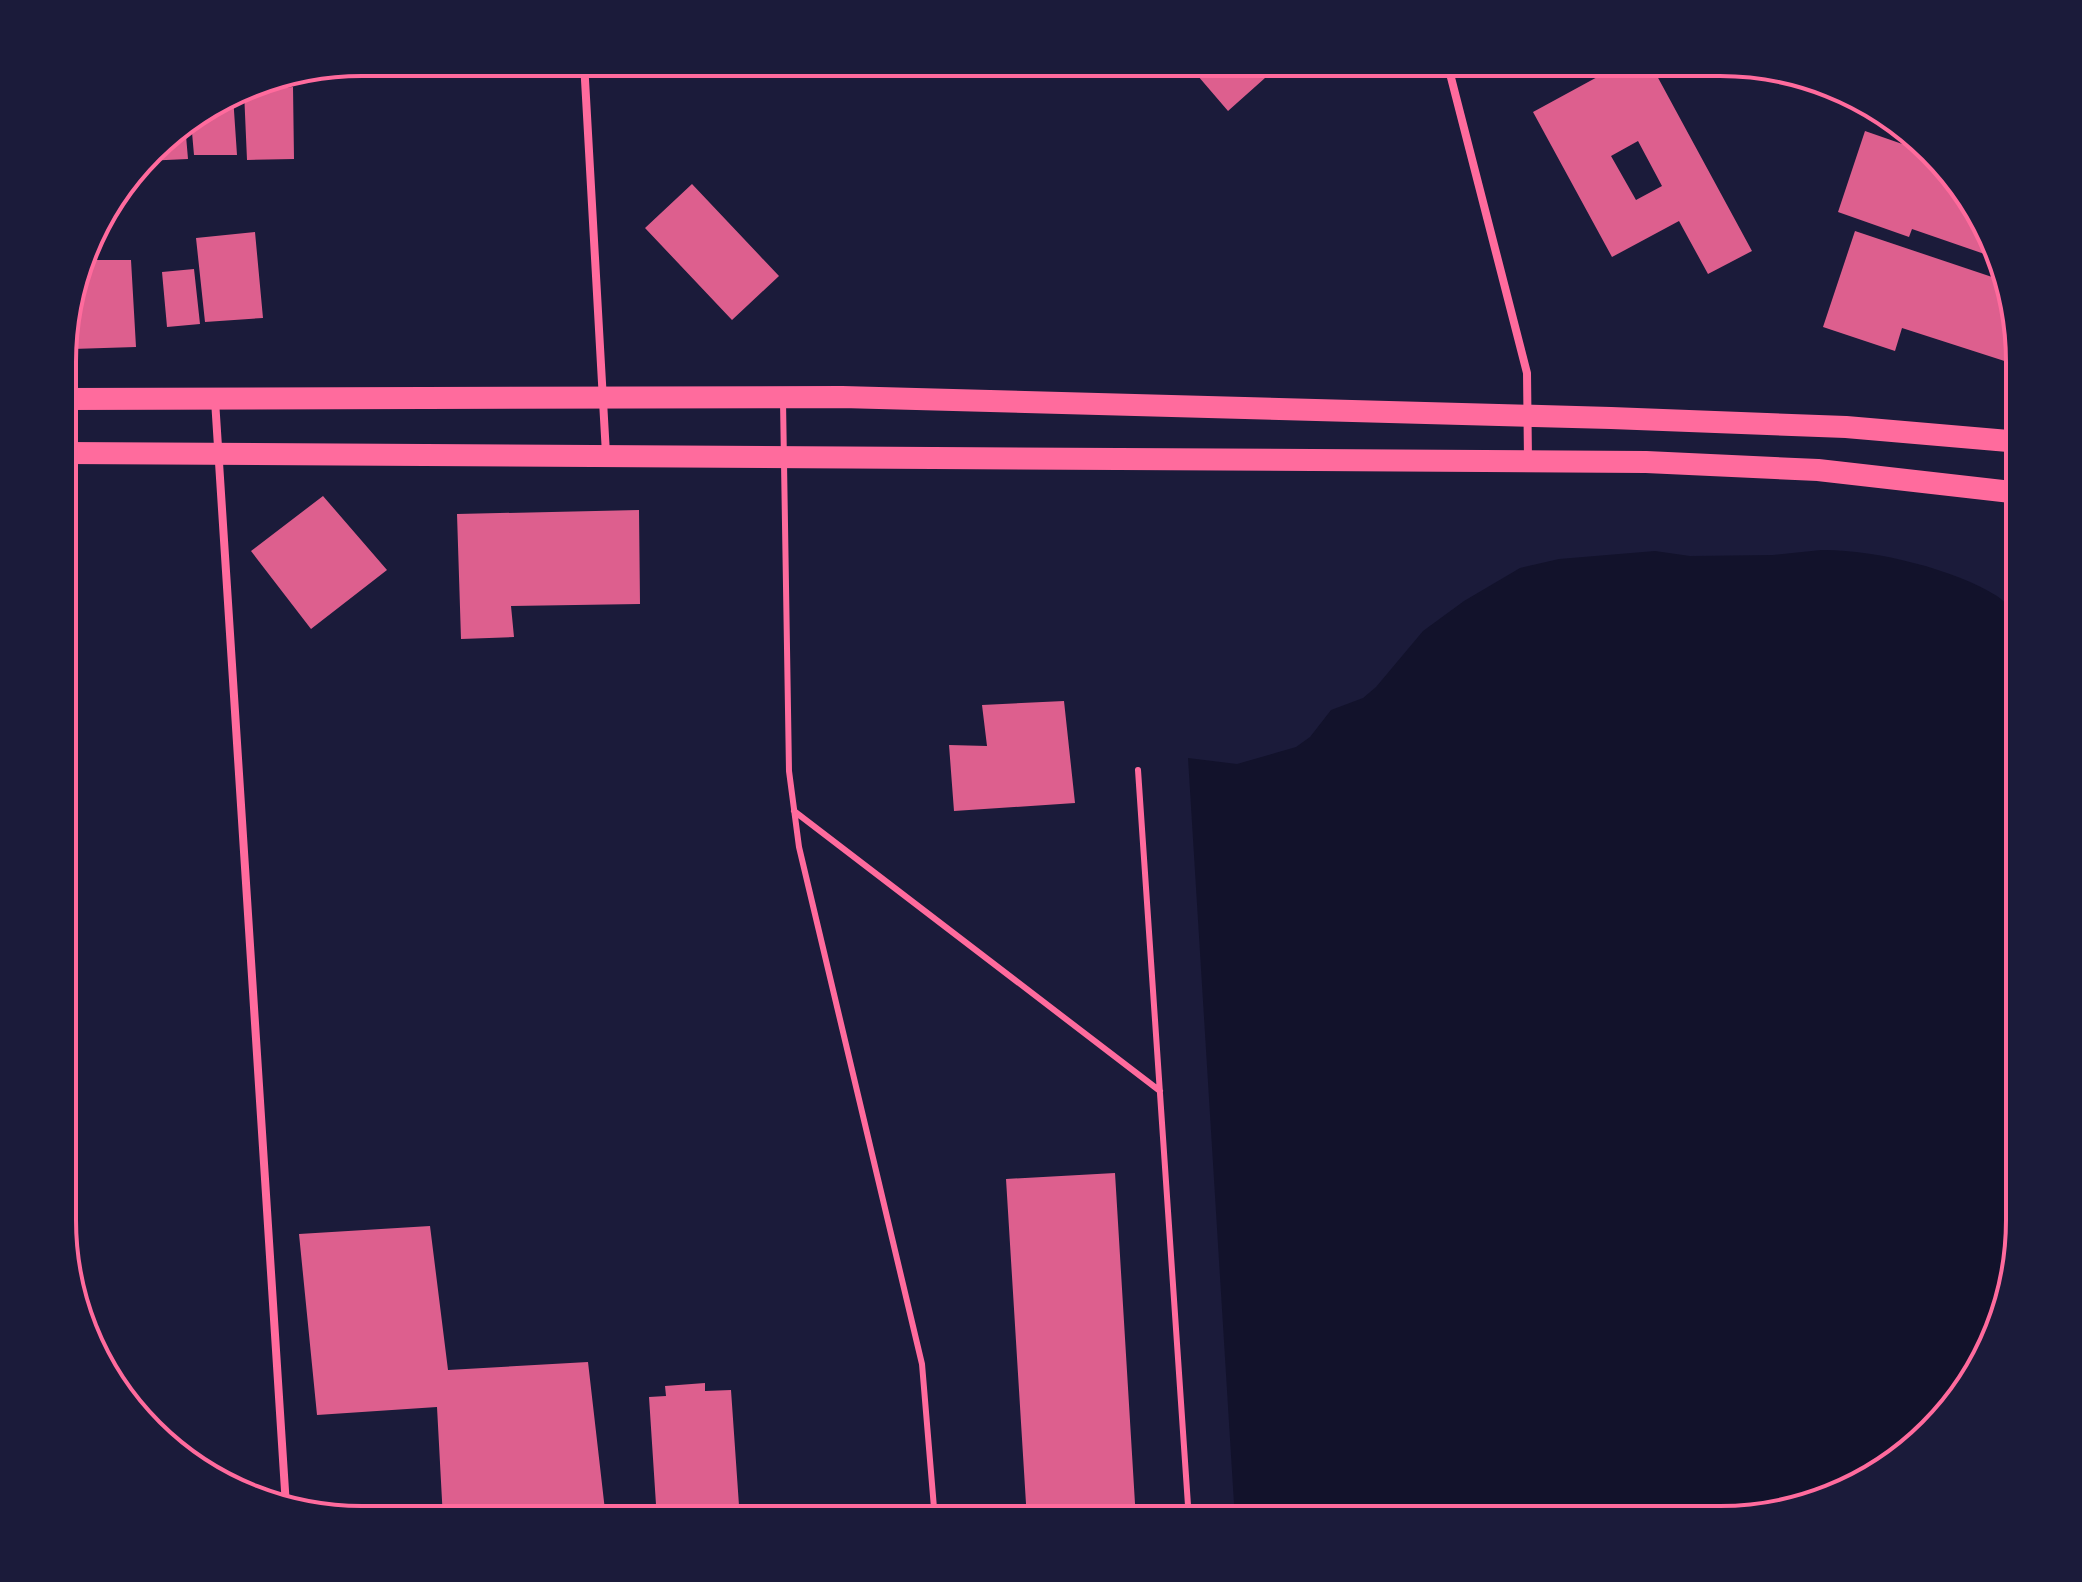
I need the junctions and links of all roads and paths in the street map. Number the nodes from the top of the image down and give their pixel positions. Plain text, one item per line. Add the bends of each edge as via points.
1 (585, 76) edge
2 (1451, 76) edge
3 (783, 397) junction
4 (602, 398) junction
5 (76, 399) edge
6 (215, 399) junction
7 (1528, 416) junction
8 (2006, 441) edge
9 (76, 453) edge
10 (218, 453) junction
11 (606, 455) junction
12 (784, 456) junction
13 (1528, 461) junction
14 (2006, 491) edge
15 (1138, 770) dead end
16 (794, 811) junction
17 (1160, 1091) junction
18 (285, 1495) edge
19 (934, 1506) edge
20 (1188, 1506) edge

1 - 4 street
2 - 7 street via 1527,373
3 - 4 highway
3 - 7 highway
3 - 12 lane
4 - 6 highway
4 - 11 street
5 - 6 highway
6 - 10 street
7 - 8 highway via 1846,427
7 - 13 street
9 - 10 highway
10 - 11 highway
10 - 18 street
11 - 12 highway
12 - 13 highway
12 - 16 lane
13 - 14 highway via 1818,470
15 - 17 lane
16 - 17 lane
16 - 19 lane via 922,1364
17 - 20 lane

